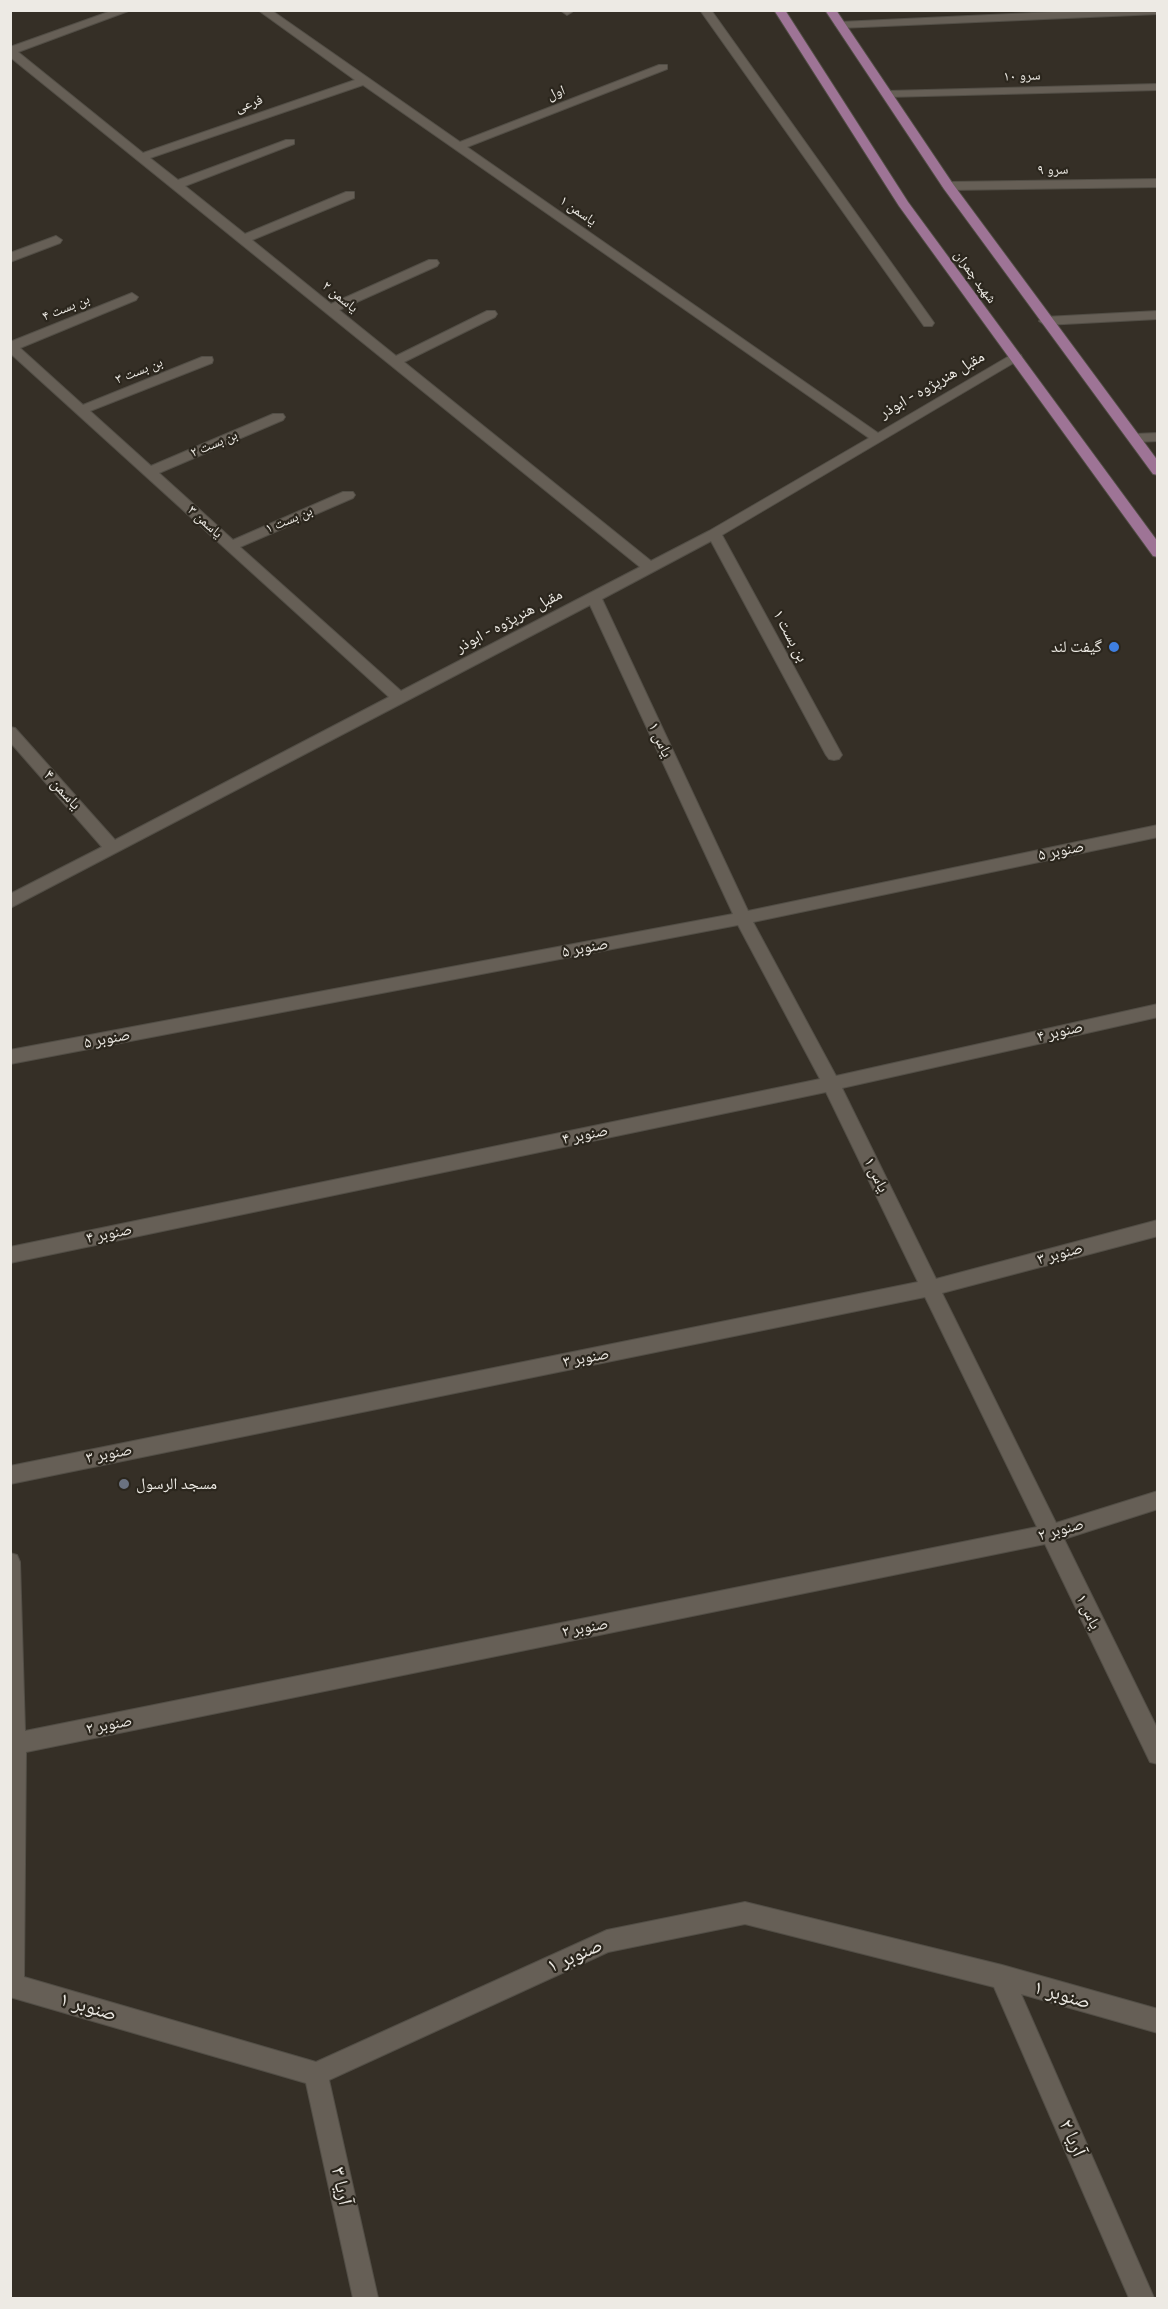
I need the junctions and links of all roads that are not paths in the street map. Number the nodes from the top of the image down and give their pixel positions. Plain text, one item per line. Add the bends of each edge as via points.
1 (126, 10) edge
2 (263, 10) edge
3 (705, 10) edge
4 (779, 10) edge
5 (830, 10) edge
6 (1158, 11) edge
7 (840, 25) junction
8 (10, 51) edge
9 (663, 67) dead end
10 (365, 80) junction
11 (1158, 87) edge
12 (887, 94) junction
13 (290, 142) dead end
14 (459, 146) junction
15 (142, 157) junction
16 (1158, 183) edge
17 (176, 185) junction
18 (948, 186) junction
19 (350, 195) dead end
20 (244, 239) junction
21 (56, 240) dead end
22 (10, 258) edge
23 (433, 263) dead end
24 (132, 297) dead end
25 (330, 309) junction
26 (491, 314) dead end
27 (1158, 315) edge
28 (1045, 321) junction
29 (928, 323) dead end
30 (11, 346) edge
31 (1016, 358) junction
32 (207, 360) dead end
33 (395, 361) junction
34 (82, 411) junction
35 (278, 417) dead end
36 (876, 437) junction
37 (1158, 437) edge
38 (1135, 438) junction
39 (1158, 471) edge
40 (150, 472) junction
41 (348, 495) dead end
42 (714, 534) junction
43 (230, 546) junction
44 (1158, 553) edge
45 (650, 567) junction
46 (594, 597) junction
47 (399, 698) junction
48 (10, 732) edge
49 (834, 755) dead end
50 (1158, 831) edge
51 (113, 848) junction
52 (10, 902) edge
53 (743, 918) junction
54 (1158, 1010) edge
55 (10, 1057) edge
56 (831, 1084) junction
57 (1158, 1228) edge
58 (10, 1255) edge
59 (930, 1288) junction
60 (10, 1474) edge
61 (1158, 1500) edge
62 (1050, 1534) junction
63 (10, 1562) edge
64 (13, 1745) edge
65 (1158, 1754) edge
66 (1002, 1977) junction
67 (11, 1985) edge
68 (1158, 2021) edge
69 (316, 2074) junction
70 (366, 2298) edge
71 (1142, 2298) edge

1 - 8 street
2 - 10 street, یاسمن ۱
3 - 29 street
4 - 31 main road, شهید چمران via 903,203
5 - 7 main road, شهید چمران
6 - 7 street
7 - 12 main road, شهید چمران
8 - 15 street, یاسمن ۲
9 - 14 street, اول
10 - 14 street, یاسمن ۱
10 - 15 street, فرعی
11 - 12 street, سرو ۱۰
12 - 18 main road, شهید چمران
13 - 17 street
14 - 36 street, یاسمن ۱
15 - 17 street, یاسمن ۲
16 - 18 street, سرو ۹
17 - 20 street, یاسمن ۲
18 - 28 main road, شهید چمران
19 - 20 street
20 - 25 street, یاسمن ۲
21 - 22 street
23 - 25 street
24 - 30 street, بن بست ۴
25 - 33 street, یاسمن ۲
26 - 33 street
27 - 28 street
28 - 38 main road, شهید چمران
30 - 34 street, یاسمن ۳
31 - 36 street, مقبل هنرپژوه - ابوذر
31 - 44 main road, شهید چمران
32 - 34 street, بن بست ۳
33 - 45 street, یاسمن ۲
34 - 40 street, یاسمن ۳
35 - 40 street, بن بست ۲
36 - 42 street, مقبل هنرپژوه - ابوذر
37 - 38 street
38 - 39 main road, شهید چمران
40 - 43 street, یاسمن ۳
41 - 43 street, بن بست ۱
42 - 45 street, مقبل هنرپژوه - ابوذر
42 - 49 street, بن بست ۱
43 - 47 street, یاسمن ۳
45 - 46 street, مقبل هنرپژوه - ابوذر
46 - 47 street, مقبل هنرپژوه - ابوذر
46 - 53 street, یاس ۱
47 - 51 street, مقبل هنرپژوه - ابوذر
48 - 51 street, یاسمن ۴
50 - 53 street, صنوبر ۵
51 - 52 street, مقبل هنرپژوه - ابوذر
53 - 55 street, صنوبر ۵
53 - 56 street, یاس ۱
54 - 56 street, صنوبر ۴
56 - 58 street, صنوبر ۴
56 - 59 street, یاس ۱
57 - 59 street, صنوبر ۳
59 - 60 street, صنوبر ۳
59 - 62 street, یاس ۱
61 - 62 street, صنوبر ۲
62 - 64 street, صنوبر ۲
62 - 65 street, یاس ۱
63 - 64 street
64 - 67 street
66 - 68 street, صنوبر ۱
66 - 69 street, صنوبر ۱ via 746,1913 607,1941
66 - 71 street, آریا ۲
67 - 69 street, صنوبر ۱
69 - 70 street, آریا ۳

